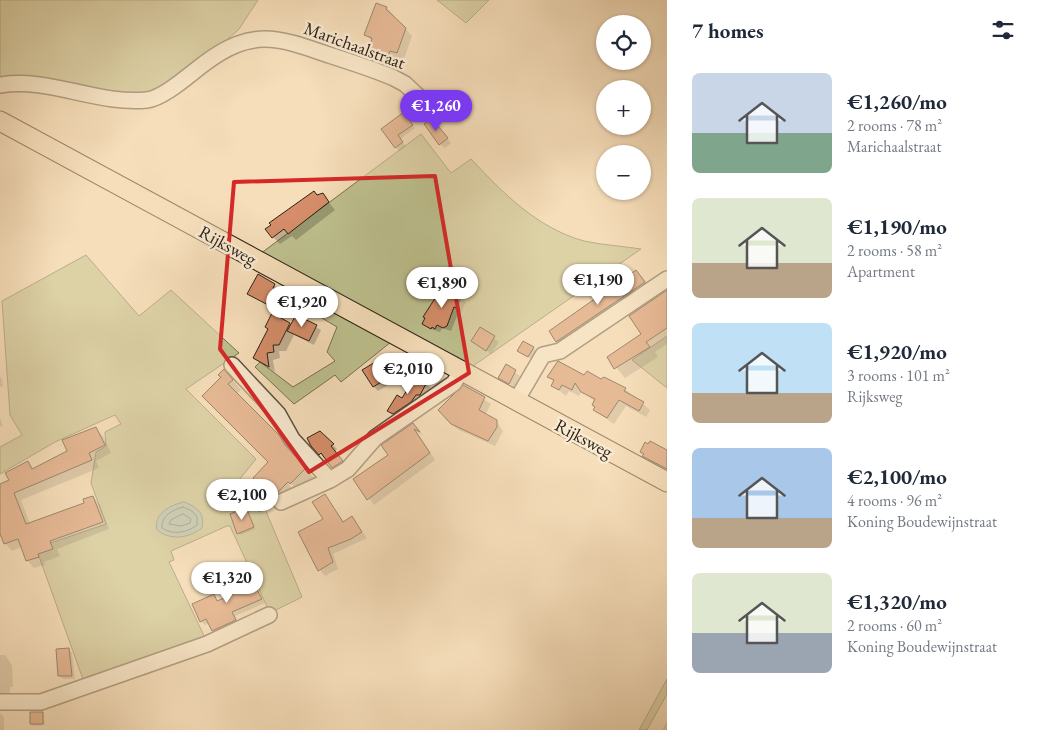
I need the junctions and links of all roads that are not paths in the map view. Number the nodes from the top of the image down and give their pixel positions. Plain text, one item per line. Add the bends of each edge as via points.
1 (0, 86) edge
2 (435, 112) dead end
3 (0, 121) edge
4 (667, 279) edge
5 (232, 365) dead end
6 (461, 371) junction
7 (516, 401) junction
8 (330, 480) junction
9 (667, 482) edge
10 (281, 502) dead end
11 (269, 615) dead end
12 (0, 702) edge

1 - 2 street, Marichaalstraat via 14,83 49,86 101,98 150,99 172,88 220,52 246,42 276,38 394,78
3 - 6 main road, Rijksweg
4 - 7 street via 560,351 543,355
5 - 8 street via 278,414 292,439
6 - 7 main road, Rijksweg
6 - 8 street via 454,383 376,438 348,468
7 - 9 main road, Rijksweg
8 - 10 street
11 - 12 street via 206,644 41,702

